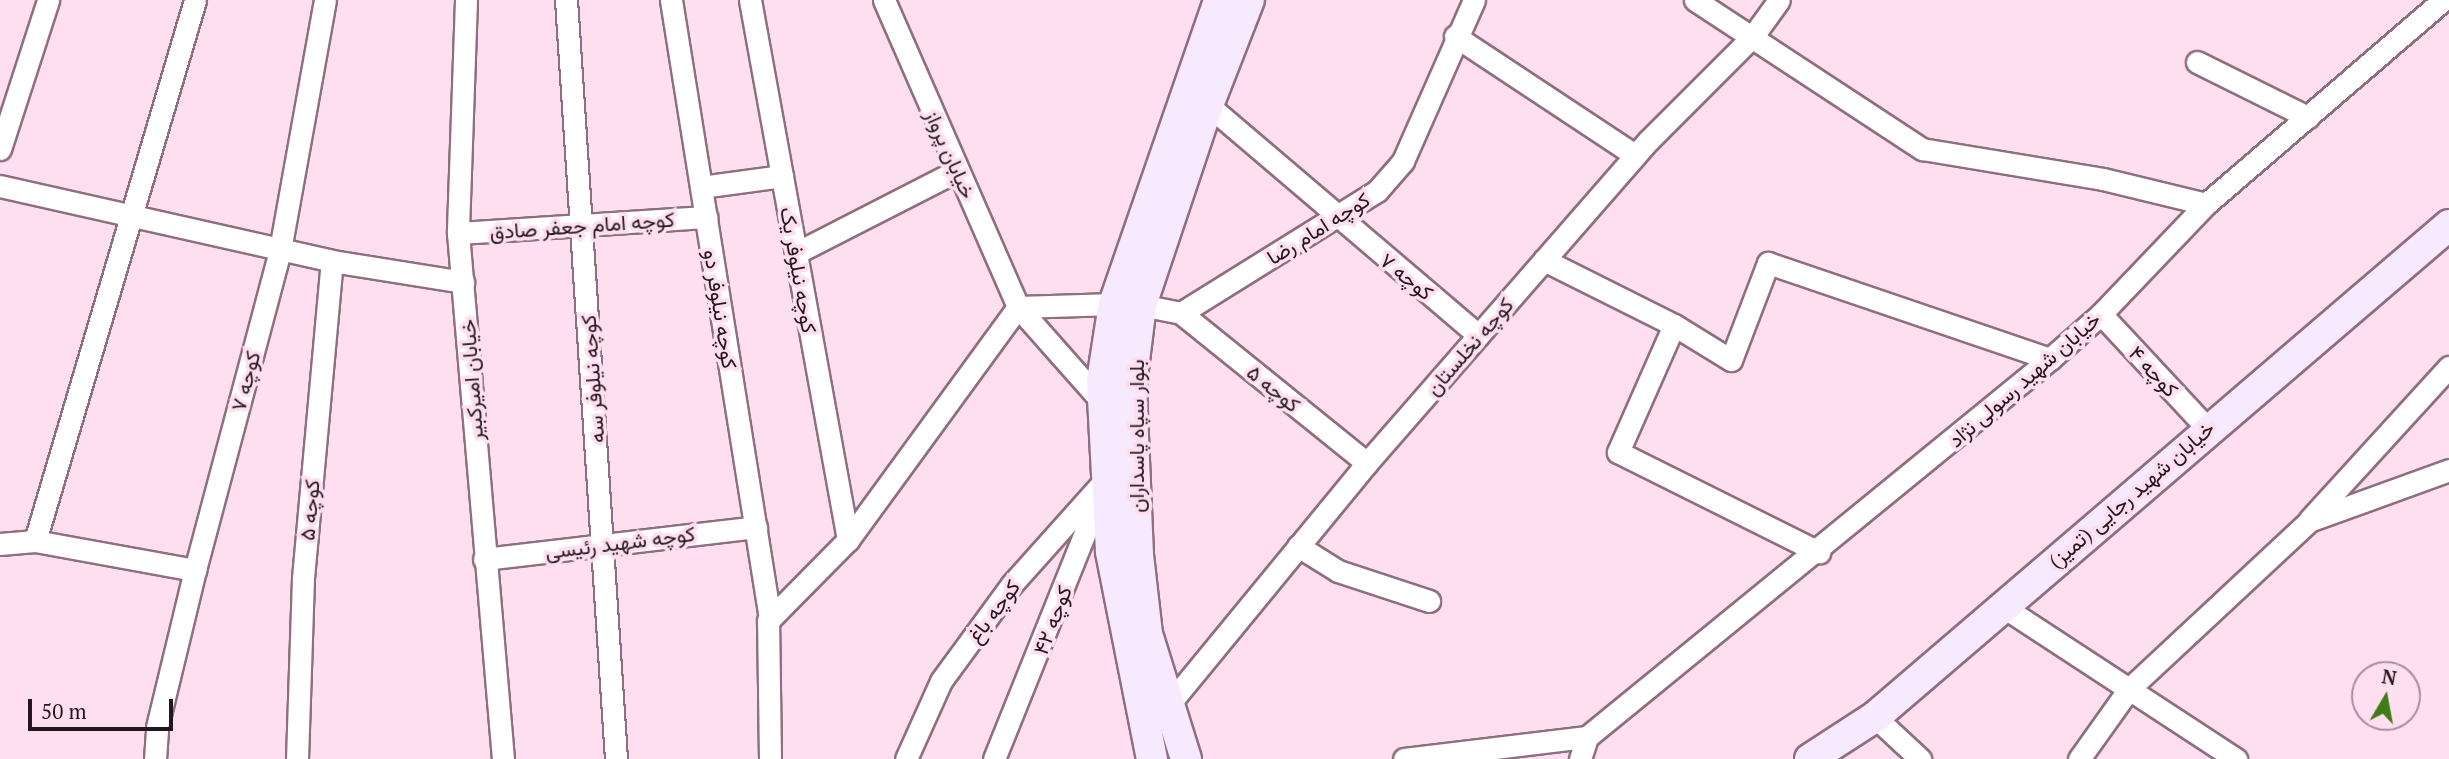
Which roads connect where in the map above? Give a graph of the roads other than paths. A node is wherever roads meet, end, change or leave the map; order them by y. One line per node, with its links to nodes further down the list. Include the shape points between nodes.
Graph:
1 (48, 0): 20 (street)
2 (195, 0): 28 (street)
3 (325, 0): 33 (street, کوچه ۷)
4 (466, 0): 32 (street, خیابان امیرکبیر)
5 (566, 0): 30 (street, کوچه نیلوفر سه)
6 (671, 0): 25 (street, کوچه نیلوفر دو)
7 (750, 0): 23 (street, کوچه نیلوفر یک)
8 (884, 0): 22 (street, خیابان پرواز)
9 (1219, 0): 38 (main road, بلوار سپاه پاسداران)
10 (1249, 0): 18 (main road, بلوار سپاه پاسداران)
11 (1474, 0): 15 (street, کوچه امام رضا)
12 (1695, 0): 16 (street)
13 (1779, 0): 16 (street, کوچه نخلستان)
14 (2443, 0): 19 (street, خیابان شهید رسولی نژاد)
15 (1455, 36): 21 (street); 29 (street, کوچه امام رضا, via 1403,160 1377,191)
16 (1753, 36): 21 (street, کوچه نخلستان); 26 (street, via 1922,149 2103,179)
17 (2197, 62): 19 (street)
18 (1208, 105): 29 (street, کوچه ۷); 38 (main road, بلوار سپاه پاسداران)
19 (2308, 117): 26 (street, خیابان شهید رسولی نژاد)
20 (0, 149)
21 (1636, 155): 35 (street, کوچه نخلستان)
22 (958, 170): 34 (street); 39 (street, خیابان پرواز)
23 (782, 177): 25 (street); 34 (street, کوچه نیلوفر یک)
24 (0, 186): 28 (street)
25 (701, 187): 27 (street, کوچه نیلوفر دو)
26 (2206, 204): 41 (street, خیابان شهید رسولی نژاد)
27 (706, 217): 30 (street, کوچه امام جعفر صادق); 52 (street, کوچه نیلوفر دو)
28 (129, 218): 33 (street); 54 (street)
29 (1335, 218): 40 (street, کوچه امام رضا); 43 (street, کوچه ۷)
30 (582, 224): 32 (street, کوچه امام جعفر صادق); 55 (street, کوچه نیلوفر سه)
31 (2449, 225): 47 (main road, خیابان شهید رجایی (تمیز))
32 (458, 233): 37 (street, خیابان امیرکبیر)
33 (280, 250): 36 (street); 60 (street, کوچه ۷)
34 (796, 253): 53 (street, کوچه نیلوفر یک)
35 (1544, 260): 42 (street); 43 (street, کوچه نخلستان)
36 (332, 261): 37 (street); 69 (street, کوچه ۵, via 303,578)
37 (463, 282): 59 (street, خیابان امیرکبیر)
38 (1128, 305): 39 (street); 40 (street); 46 (main road, بلوار سپاه پاسداران); 65 (main road, بلوار سپاه پاسداران, via 1138,555 1147,634)
39 (1018, 307): 46 (street, خیابان پرواز); 53 (street)
40 (1181, 313): 48 (street, کوچه ۵)
41 (2101, 314): 44 (street, خیابان شهید رسولی نژاد); 47 (street, کوچه ۴)
42 (1674, 325): 44 (street, via 1731,360 1768,263); 58 (street, via 1618,452)
43 (1478, 335): 48 (street, کوچه نخلستان)
44 (2050, 359): 58 (street, خیابان شهید رسولی نژاد)
45 (2449, 367): 51 (street)
46 (1102, 402): 50 (main road, بلوار سپاه پاسداران)
47 (2207, 428): 62 (main road, خیابان شهید رجایی (تمیز))
48 (1367, 463): 57 (street, کوچه نخلستان)
49 (2449, 470): 51 (street)
50 (1106, 479): 73 (street, کوچه باغ, via 1012,584 940,681); 74 (street, کوچه ۴۲, via 1044,644); 75 (main road, بلوار سپاه پاسداران, via 1111,551)
51 (2309, 521): 64 (street)
52 (756, 527): 55 (street, کوچه شهید رئیسی); 63 (street, کوچه نیلوفر دو)
53 (848, 540): 63 (street)
54 (35, 541): 56 (street); 60 (street)
55 (604, 543): 59 (street, کوچه شهید رئیسی); 71 (street, کوچه نیلوفر سه)
56 (0, 544)
57 (1298, 546): 61 (street, via 1338,571); 65 (street, کوچه نخلستان)
58 (1819, 552): 67 (street, خیابان شهید رسولی نژاد)
59 (484, 559): 70 (street, خیابان امیرکبیر)
60 (195, 570): 68 (street, کوچه ۷, via 157,727)
61 (1429, 601)
62 (2002, 606): 64 (street); 66 (main road, خیابان شهید رجایی (تمیز))
63 (770, 619): 72 (street, کوچه نیلوفر دو)
64 (2129, 689): 81 (street); 82 (street)
65 (1170, 703): 76 (main road, بلوار سپاه پاسداران)
66 (1875, 716): 79 (main road, خیابان شهید رجایی (تمیز)); 80 (street)
67 (1587, 737): 77 (street); 78 (street)
68 (155, 759)
69 (297, 759)
70 (503, 759)
71 (616, 759)
72 (770, 759)
73 (906, 759)
74 (994, 759)
75 (1153, 759)
76 (1186, 759)
77 (1404, 759)
78 (1580, 759)
79 (1810, 759)
80 (1920, 759)
81 (2079, 759)
82 (2236, 759)

